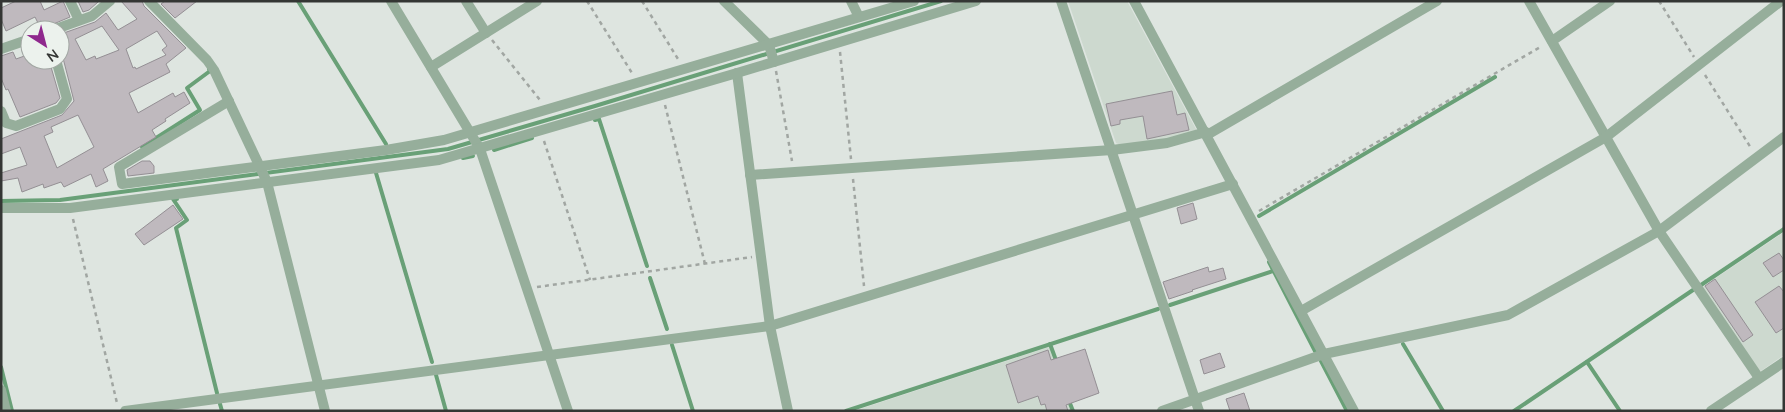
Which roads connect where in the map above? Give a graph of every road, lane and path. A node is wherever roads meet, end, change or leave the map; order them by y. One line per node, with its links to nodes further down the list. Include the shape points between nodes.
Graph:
1 (70, 1): 21 (street)
2 (110, 1): 21 (street, via 92,16)
3 (149, 1): 36 (street, via 208,60)
4 (391, 1): 30 (street)
5 (466, 1): 23 (street)
6 (537, 1): 23 (street)
7 (587, 1): 34 (path)
8 (642, 1): 32 (path)
9 (724, 1): 26 (street)
10 (851, 1): 20 (street)
11 (914, 1): 20 (street)
12 (976, 1): 28 (street)
13 (1061, 1): 45 (street)
14 (1134, 1): 41 (street)
15 (1437, 1): 41 (street)
16 (1529, 1): 24 (street)
17 (1610, 1): 24 (street)
18 (1659, 1): 29 (path)
19 (1781, 1): 29 (street)
20 (859, 18): 26 (street)
21 (79, 20): 22 (street)
22 (70, 23)
23 (486, 33): 30 (street); 38 (path)
24 (1552, 41): 42 (street); 54 (path)
25 (20, 42): 27 (street)
26 (770, 46): 28 (street); 32 (street)
27 (1, 49)
28 (774, 61): 33 (street); 47 (path)
29 (1699, 65): 42 (street); 46 (path)
30 (431, 67): 40 (street)
31 (59, 70): 37 (street, via 67,99 60,109 16,126 6,123)
32 (684, 70): 34 (street)
33 (737, 73): 35 (street); 49 (street)
34 (638, 83): 38 (street)
35 (662, 95): 39 (street); 57 (path)
36 (229, 101): 48 (street); 48 (street, via 119,168 122,184)
37 (1, 110)
38 (548, 110): 40 (street)
39 (541, 131): 44 (street); 58 (path)
40 (472, 134): 44 (street); 48 (street)
41 (1206, 134): 45 (street); 50 (street)
42 (1606, 137): 55 (street); 60 (street)
43 (1784, 137): 46 (street)
44 (479, 147): 48 (street, via 439,160); 59 (street)
45 (1112, 150): 47 (street); 53 (street)
46 (1756, 157): 55 (street)
47 (793, 172): 49 (street)
48 (263, 174): 52 (street); 66 (street)
49 (750, 175): 56 (street)
50 (1233, 184): 53 (street); 54 (street)
51 (1, 208): 52 (street)
52 (70, 208): 70 (path)
53 (1134, 216): 61 (street); 68 (street)
54 (1250, 216): 60 (street)
55 (1659, 231): 62 (street, via 1508,315); 65 (street)
56 (760, 256): 57 (path); 61 (street)
57 (705, 264): 58 (path)
58 (590, 280): 59 (path)
59 (527, 288): 63 (street)
60 (1301, 311): 62 (street)
61 (770, 326): 63 (street); 74 (street)
62 (1324, 354): 68 (street); 77 (street)
63 (549, 355): 66 (street); 73 (street)
64 (1784, 362): 65 (street)
65 (1759, 378): 78 (street)
66 (318, 385): 71 (street); 72 (street)
67 (1, 390): 69 (street)
68 (1195, 399): 75 (street); 76 (street)
69 (6, 411)
70 (119, 411)
71 (125, 411)
72 (325, 411)
73 (568, 411)
74 (788, 411)
75 (1162, 411)
76 (1199, 411)
77 (1354, 411)
78 (1710, 411)

